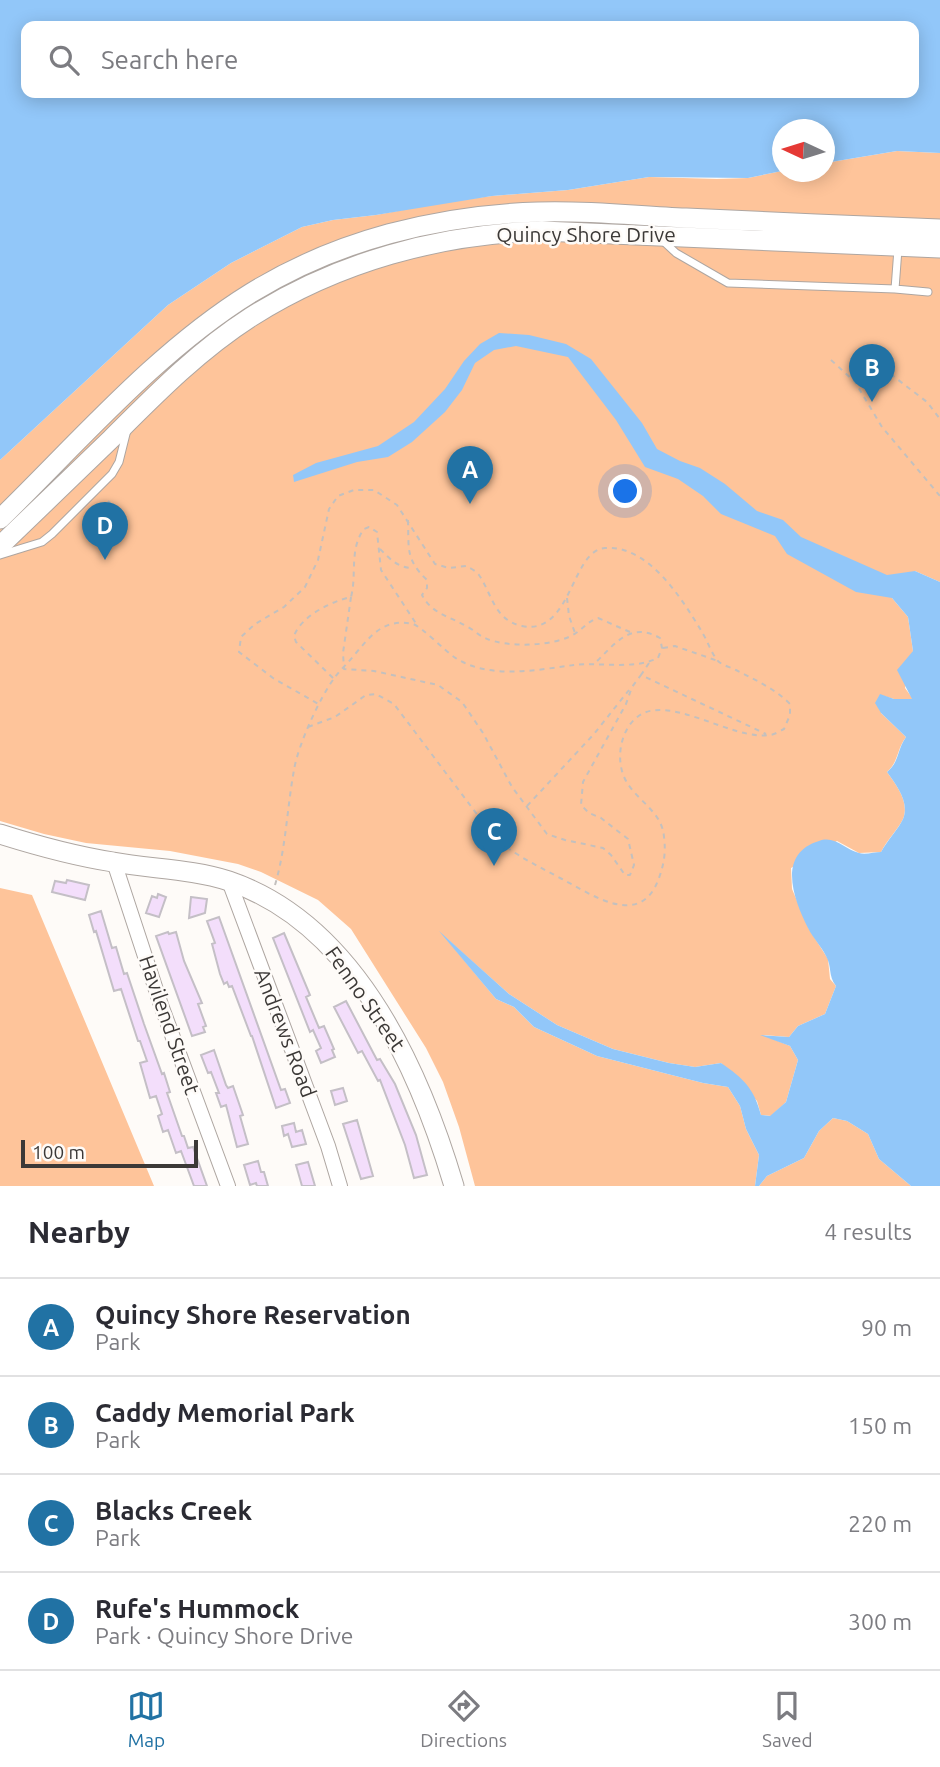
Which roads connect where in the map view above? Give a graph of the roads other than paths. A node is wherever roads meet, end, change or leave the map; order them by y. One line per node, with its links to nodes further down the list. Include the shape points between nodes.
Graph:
1 (940, 229): 3 (main road, Quincy Shore Drive)
2 (656, 235): 3 (main road, Quincy Shore Drive); 5 (lane, via 676,253 728,283); 7 (main road, Quincy Shore Drive, via 514,232 449,239 388,255 306,287 250,318 184,367)
3 (899, 237): 4 (main road, Quincy Shore Drive); 5 (lane); 8 (main road, Quincy Shore Drive, via 541,212 448,219 387,234 307,264 224,311 156,367)
4 (940, 248)
5 (895, 289): 6 (lane)
6 (928, 292)
7 (130, 420): 9 (main road, Quincy Shore Drive); 10 (lane, via 112,474 42,542)
8 (0, 519)
9 (0, 546)
10 (0, 555)
11 (0, 834): 12 (main road, Fenno Street)
12 (114, 862): 13 (main road, Fenno Street); 14 (street, Havilend Street)
13 (229, 881): 15 (street, Andrews Road); 16 (main road, Fenno Street, via 270,900 310,927 332,949 391,1032 422,1091)
14 (228, 1186)
15 (340, 1186)
16 (454, 1186)

